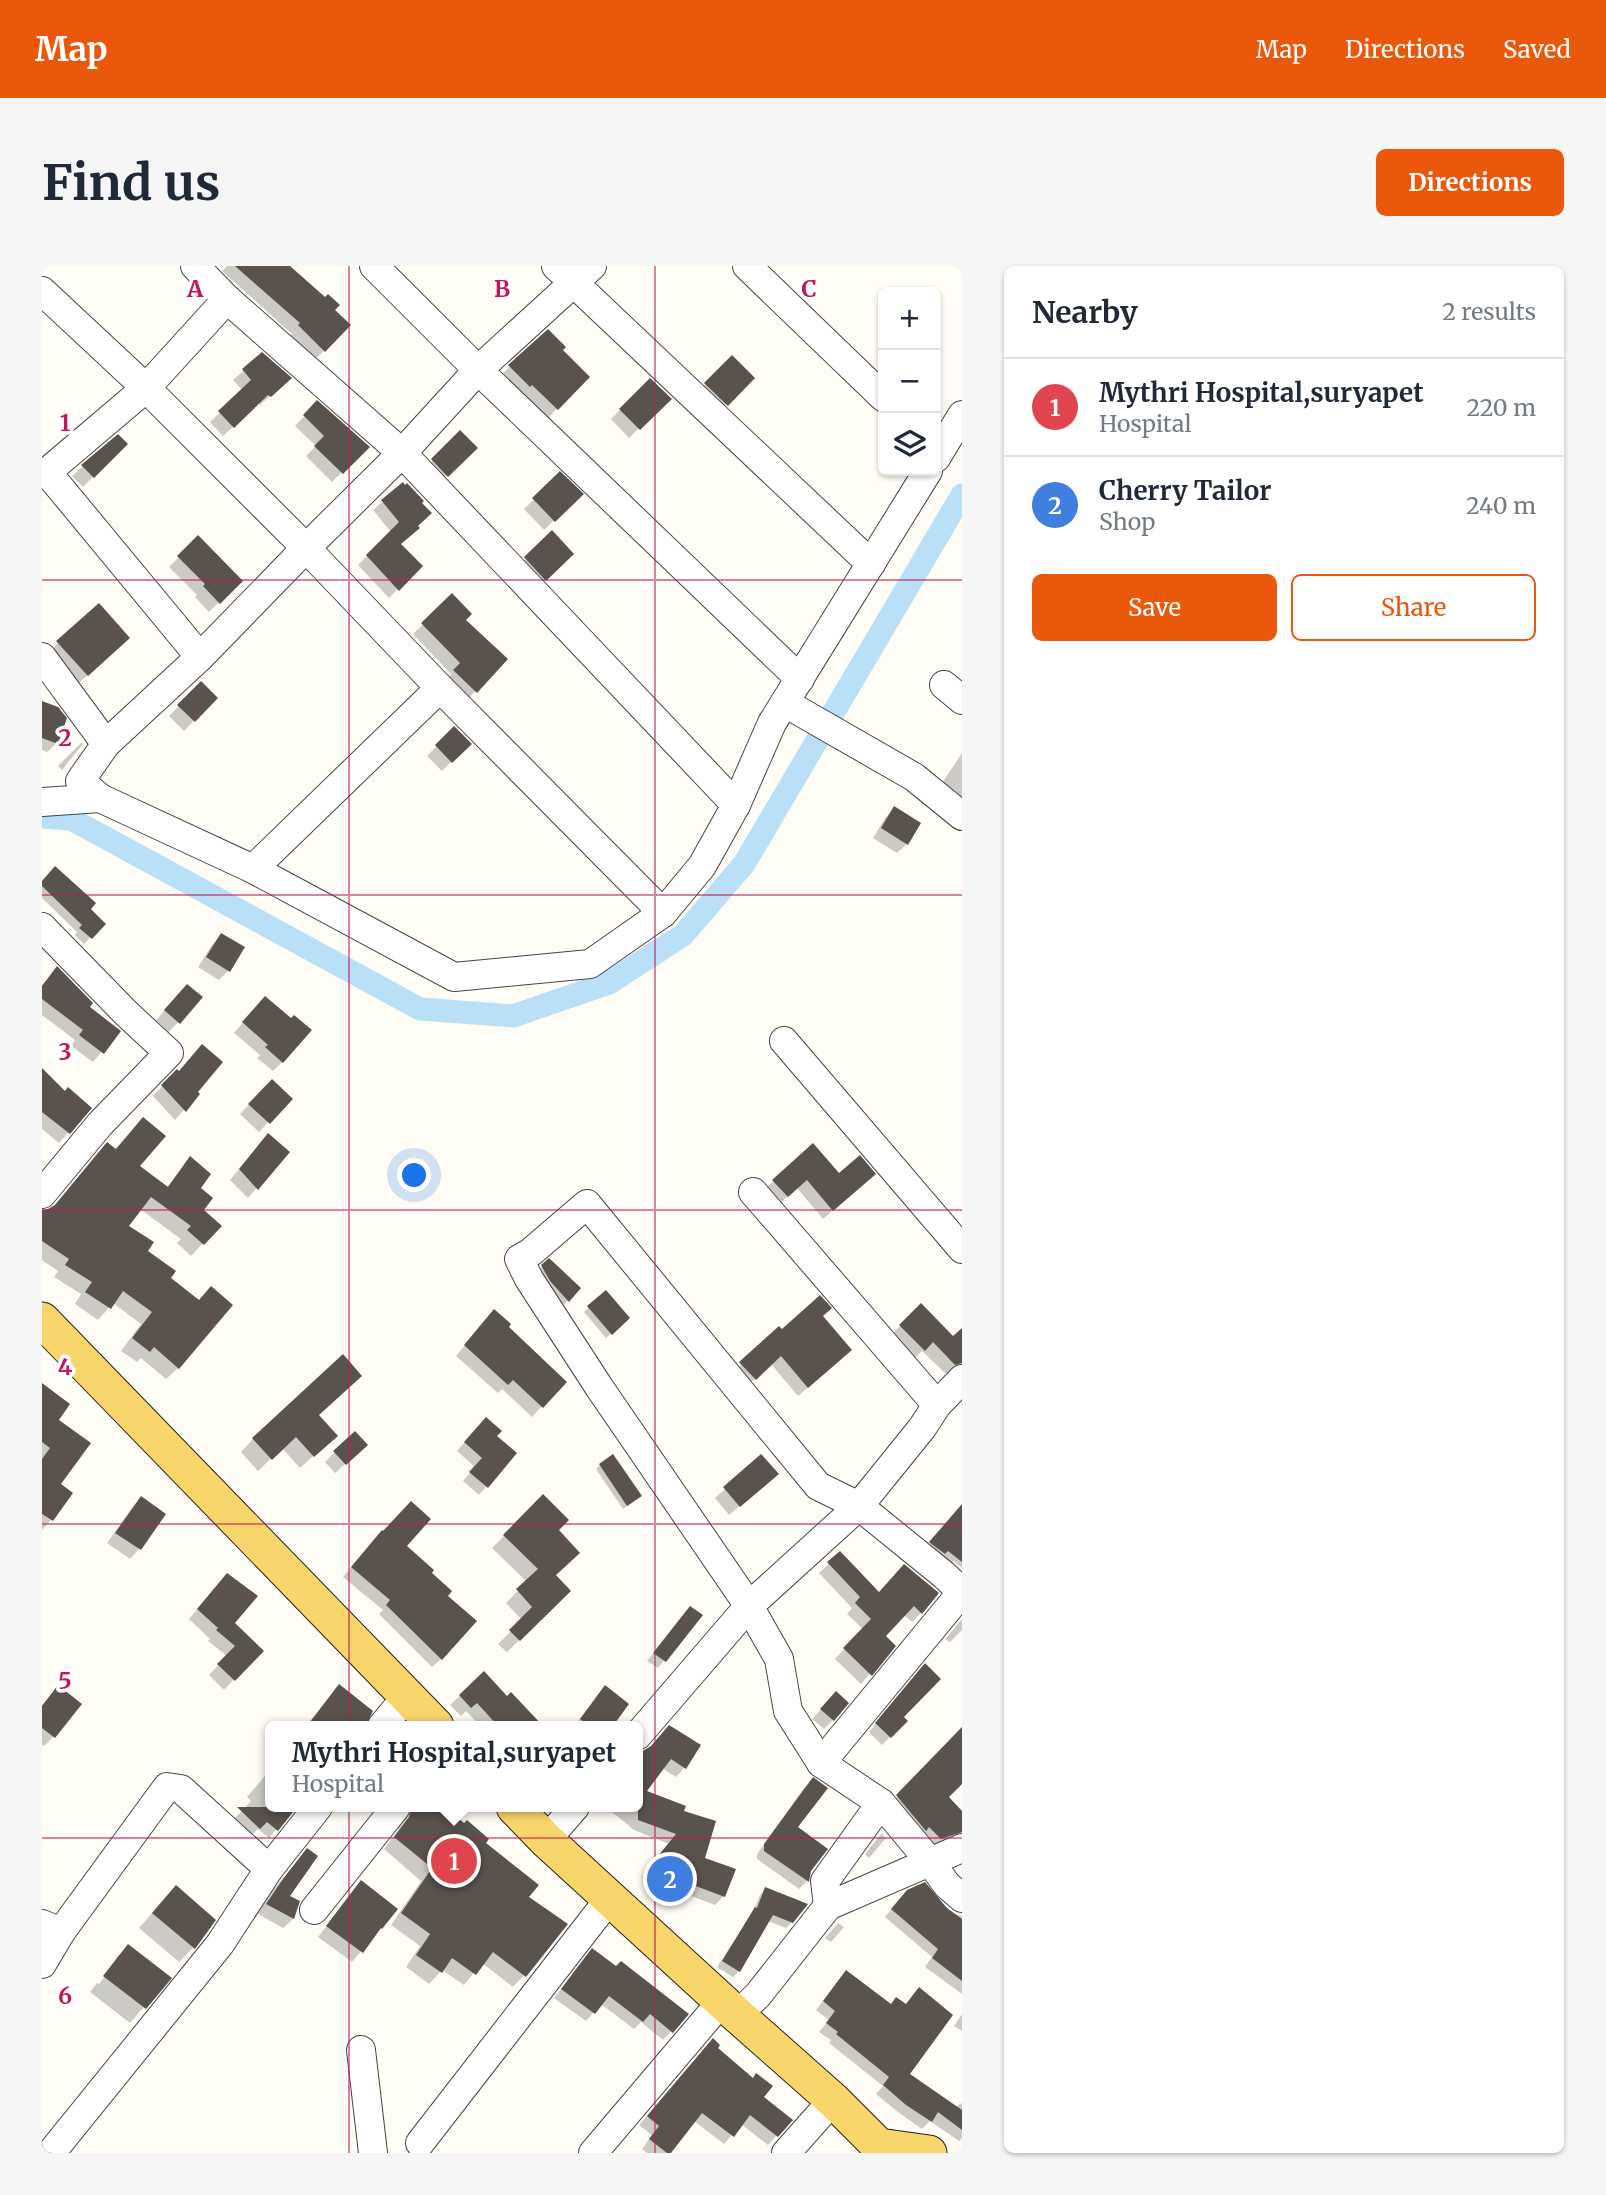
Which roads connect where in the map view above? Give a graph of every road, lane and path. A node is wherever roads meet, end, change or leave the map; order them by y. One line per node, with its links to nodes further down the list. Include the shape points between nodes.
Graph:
1 (195, 266): 6 (street)
2 (374, 266): 7 (street)
3 (747, 266): 9 (street)
4 (574, 272): 7 (street); 16 (street)
5 (42, 291): 8 (street)
6 (228, 299): 8 (street); 12 (street)
7 (478, 370): 12 (street); 19 (street)
8 (146, 387): 13 (street); 15 (street)
9 (878, 392)
10 (962, 415): 11 (street)
11 (941, 448)
12 (402, 453): 15 (street); 25 (street)
13 (44, 473): 18 (street)
14 (924, 476): 16 (street)
15 (306, 548): 18 (street); 20 (street)
16 (871, 564): 19 (street)
17 (42, 657): 22 (street)
18 (200, 657): 22 (street)
19 (800, 678): 21 (street)
20 (440, 688): 27 (street); 28 (street)
21 (785, 703): 25 (street); 26 (street, via 914,777)
22 (106, 744): 23 (street, via 80,781)
23 (100, 798): 24 (street); 27 (street)
24 (42, 802)
25 (736, 805): 28 (street, via 702,866)
26 (962, 816)
27 (253, 869): 28 (street, via 454,977 590,964)
28 (663, 913)
29 (42, 927): 32 (street, via 169,1053 100,1124)
30 (784, 1041): 33 (street)
31 (753, 1192): 36 (street)
32 (42, 1194)
33 (962, 1249)
34 (42, 1320): 40 (main road)
35 (962, 1379): 36 (street)
36 (937, 1405): 37 (street)
37 (859, 1506): 38 (street); 39 (street); 39 (street, via 818,1486 587,1203 519,1259 599,1387)
38 (962, 1592): 44 (street)
39 (749, 1606): 43 (street); 44 (street, via 779,1659 788,1711)
40 (407, 1696): 41 (street); 42 (main road)
41 (386, 1721)
42 (431, 1721)
43 (643, 1729)
44 (821, 1763): 45 (street)
45 (881, 1803): 52 (street); 56 (street, via 825,1881)
46 (314, 1812): 53 (street)
47 (392, 1812): 57 (street)
48 (519, 1812): 50 (main road)
49 (571, 1812): 50 (street)
50 (546, 1840): 54 (main road)
51 (962, 1848): 52 (street)
52 (931, 1863): 55 (street); 56 (street)
53 (269, 1869): 58 (street, via 181,1789 167,1787); 64 (street, via 220,1944)
54 (610, 1898): 60 (main road); 63 (street)
55 (962, 1898)
56 (828, 1906): 60 (street, via 758,1994)
57 (314, 1910)
58 (51, 1928): 59 (street)
59 (42, 1964)
60 (729, 2008): 62 (main road); 66 (street)
61 (361, 2050): 65 (street)
62 (833, 2101): 67 (street); 68 (main road, via 879,2146)
63 (419, 2143)
64 (51, 2153)
65 (373, 2153)
66 (593, 2153)
67 (786, 2153)
68 (929, 2153)

